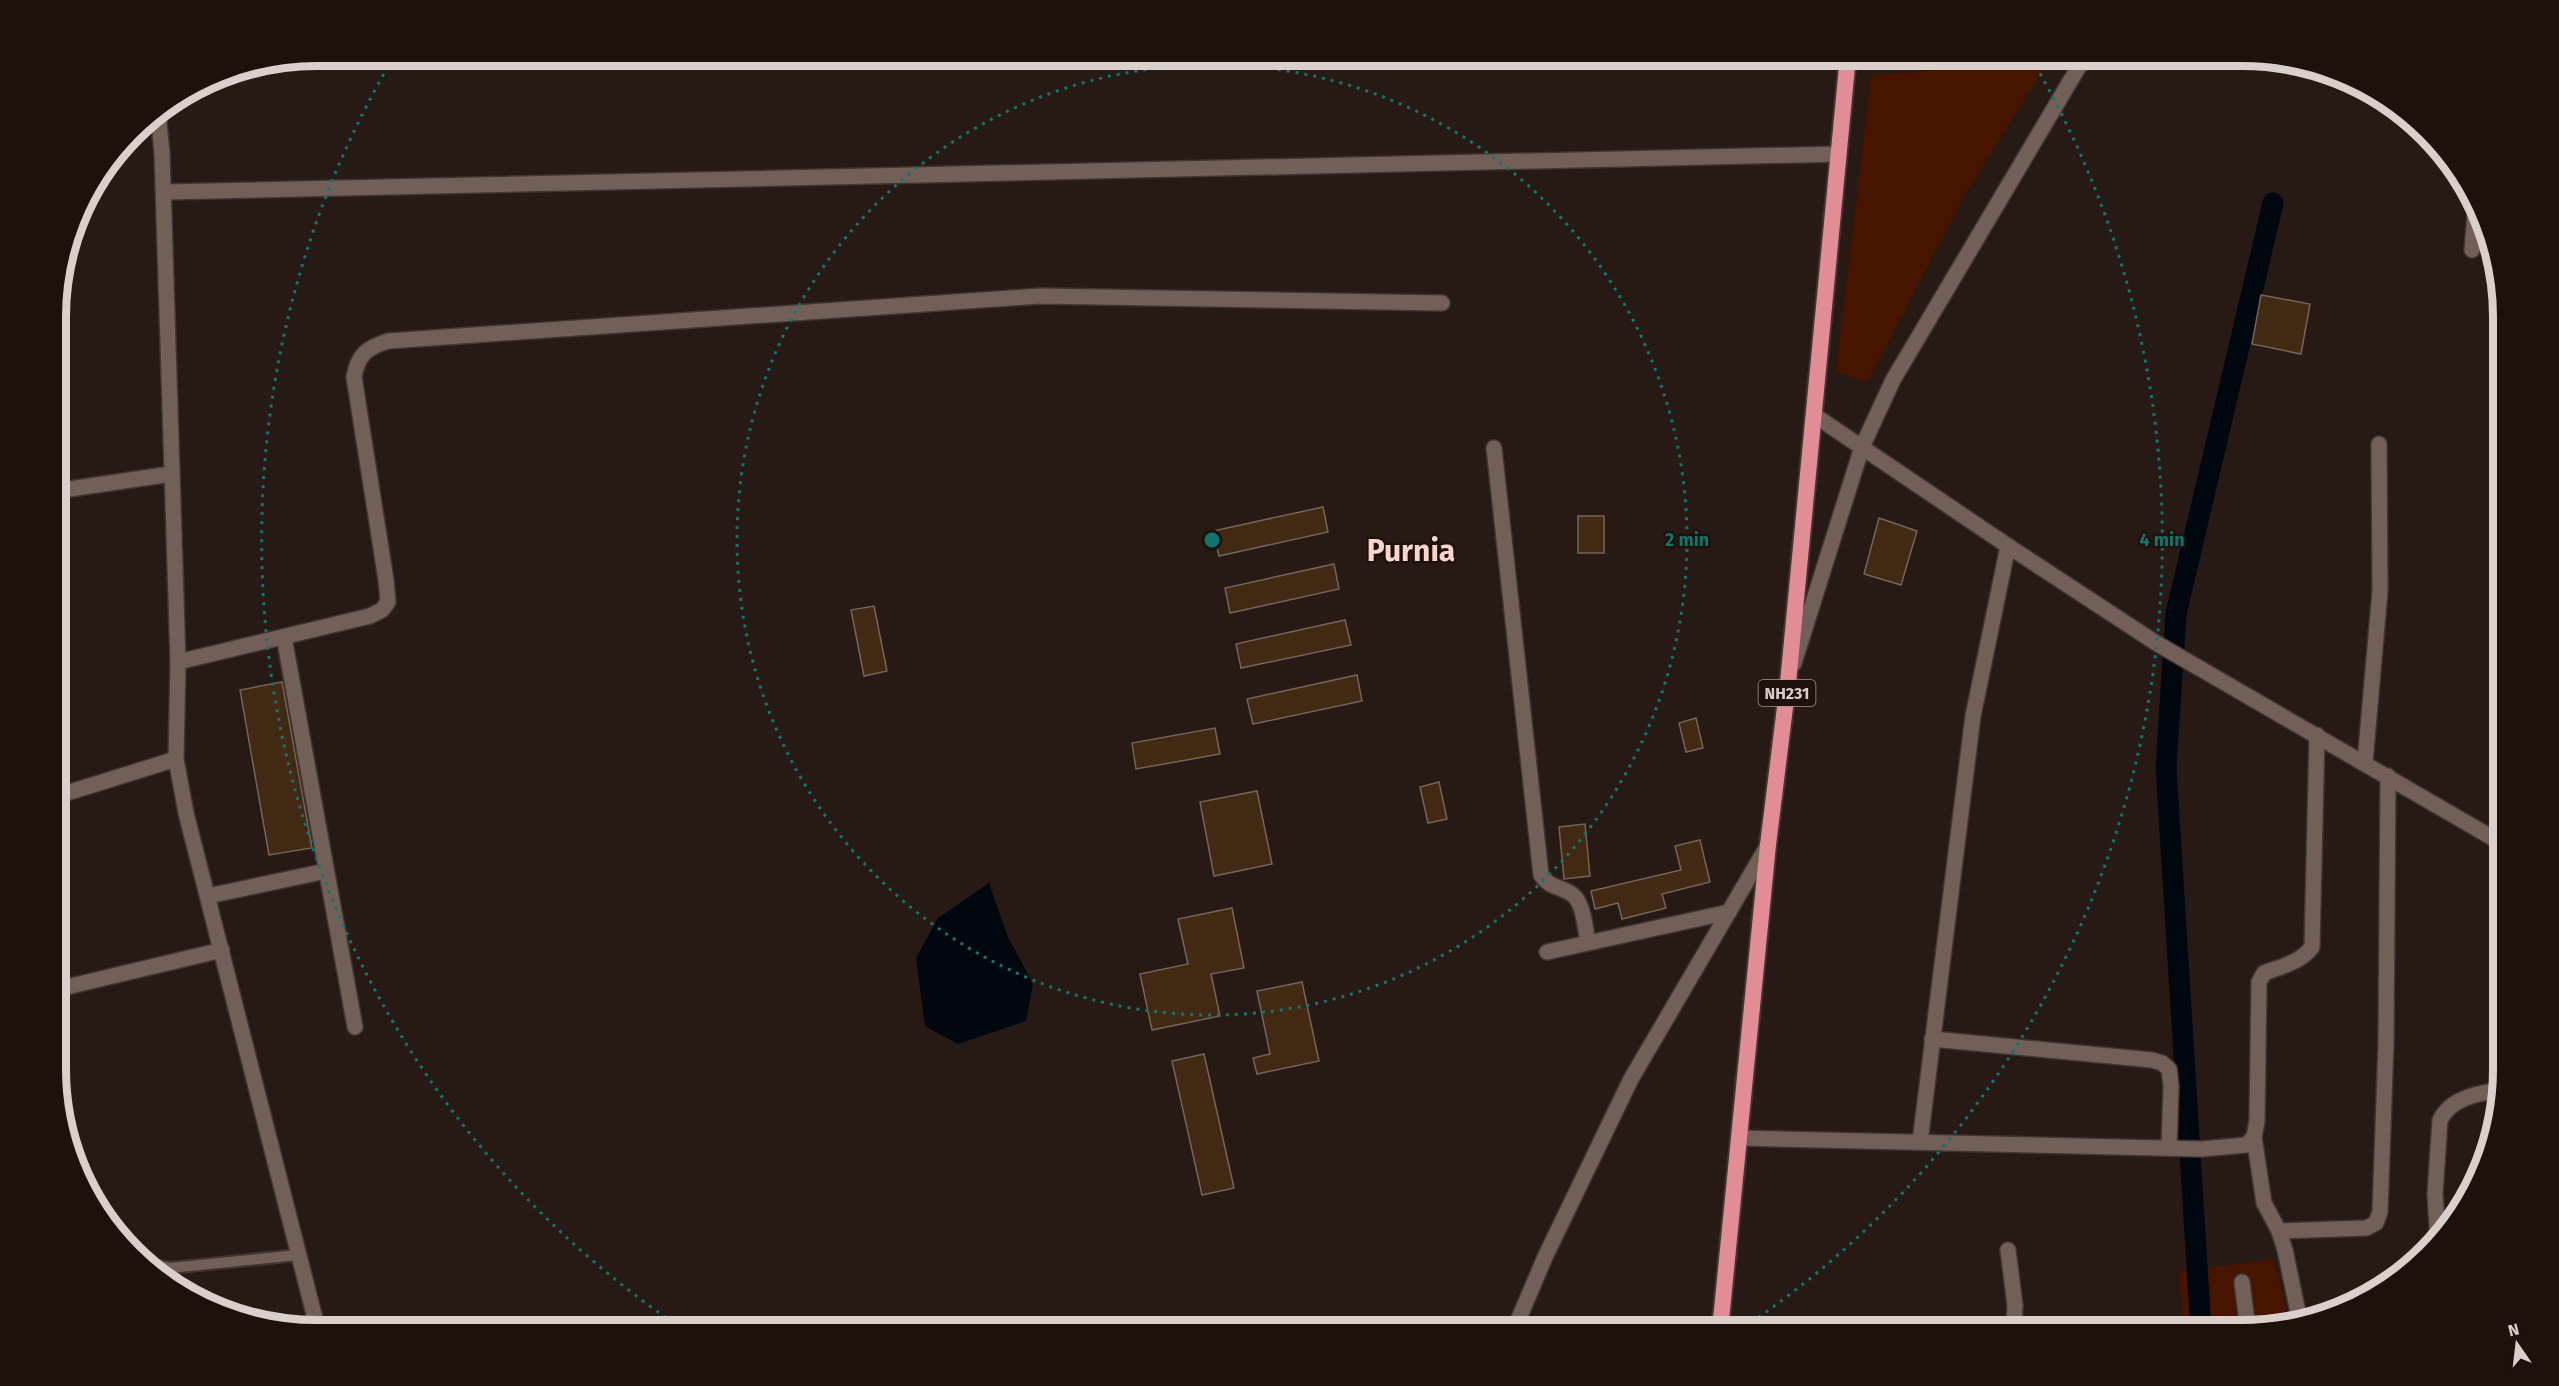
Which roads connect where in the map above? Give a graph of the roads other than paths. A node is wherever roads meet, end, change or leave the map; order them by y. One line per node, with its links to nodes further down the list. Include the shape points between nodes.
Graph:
1 (1847, 66): 4 (highway, NH231)
2 (2080, 66): 11 (street, via 1893,380)
3 (159, 122): 5 (street)
4 (1839, 154): 5 (street); 9 (highway, NH231)
5 (164, 192): 13 (street)
6 (2474, 222): 7 (street)
7 (2472, 250)
8 (1442, 303): 16 (street, via 1040,296 388,340 369,348 356,363 354,377 388,602 370,616)
9 (1814, 416): 11 (street); 18 (highway, NH231)
10 (2379, 444): 21 (street, via 2380,591)
11 (1862, 447): 15 (street); 18 (street)
12 (1494, 448): 29 (street, via 1541,875 1552,887 1574,896 1580,904)
13 (171, 474): 14 (street); 17 (street)
14 (66, 490)
15 (2008, 546): 19 (street, via 2156,643); 34 (street, via 1973,716)
16 (284, 637): 17 (street); 26 (street)
17 (178, 662): 20 (street)
18 (1788, 683): 25 (highway, NH231)
19 (2317, 735): 21 (street); 37 (street, via 2312,947 2294,963 2264,973 2259,982)
20 (176, 759): 23 (street); 27 (street)
21 (2365, 762): 22 (street)
22 (2388, 776): 24 (street); 41 (street, via 2380,1212 2376,1223 2366,1228)
23 (66, 793)
24 (2493, 838)
25 (1768, 844): 28 (street); 36 (highway, NH231)
26 (326, 871): 27 (street); 33 (street)
27 (208, 896): 30 (street)
28 (1728, 912): 29 (street); 50 (street, via 1631,1079)
29 (1588, 942): 31 (street)
30 (222, 950): 32 (street); 43 (street)
31 (1546, 952)
32 (66, 988)
33 (355, 1027)
34 (1932, 1038): 38 (street); 39 (street, via 2162,1064 2169,1070)
35 (2492, 1091): 40 (street, via 2455,1102 2440,1120)
36 (1741, 1137): 38 (street); 51 (highway, NH231)
37 (2254, 1137): 39 (street, via 2246,1145); 41 (street, via 2264,1203)
38 (1920, 1142): 39 (street)
39 (2174, 1148)
40 (2437, 1227)
41 (2279, 1231): 48 (street)
42 (2008, 1250): 52 (street)
43 (297, 1255): 45 (lane); 49 (street)
44 (162, 1267): 45 (lane)
45 (170, 1268): 46 (lane)
46 (167, 1270)
47 (2242, 1282): 53 (street)
48 (2298, 1313)
49 (315, 1320)
50 (1518, 1320)
51 (1721, 1320)
52 (2014, 1320)
53 (2247, 1320)

